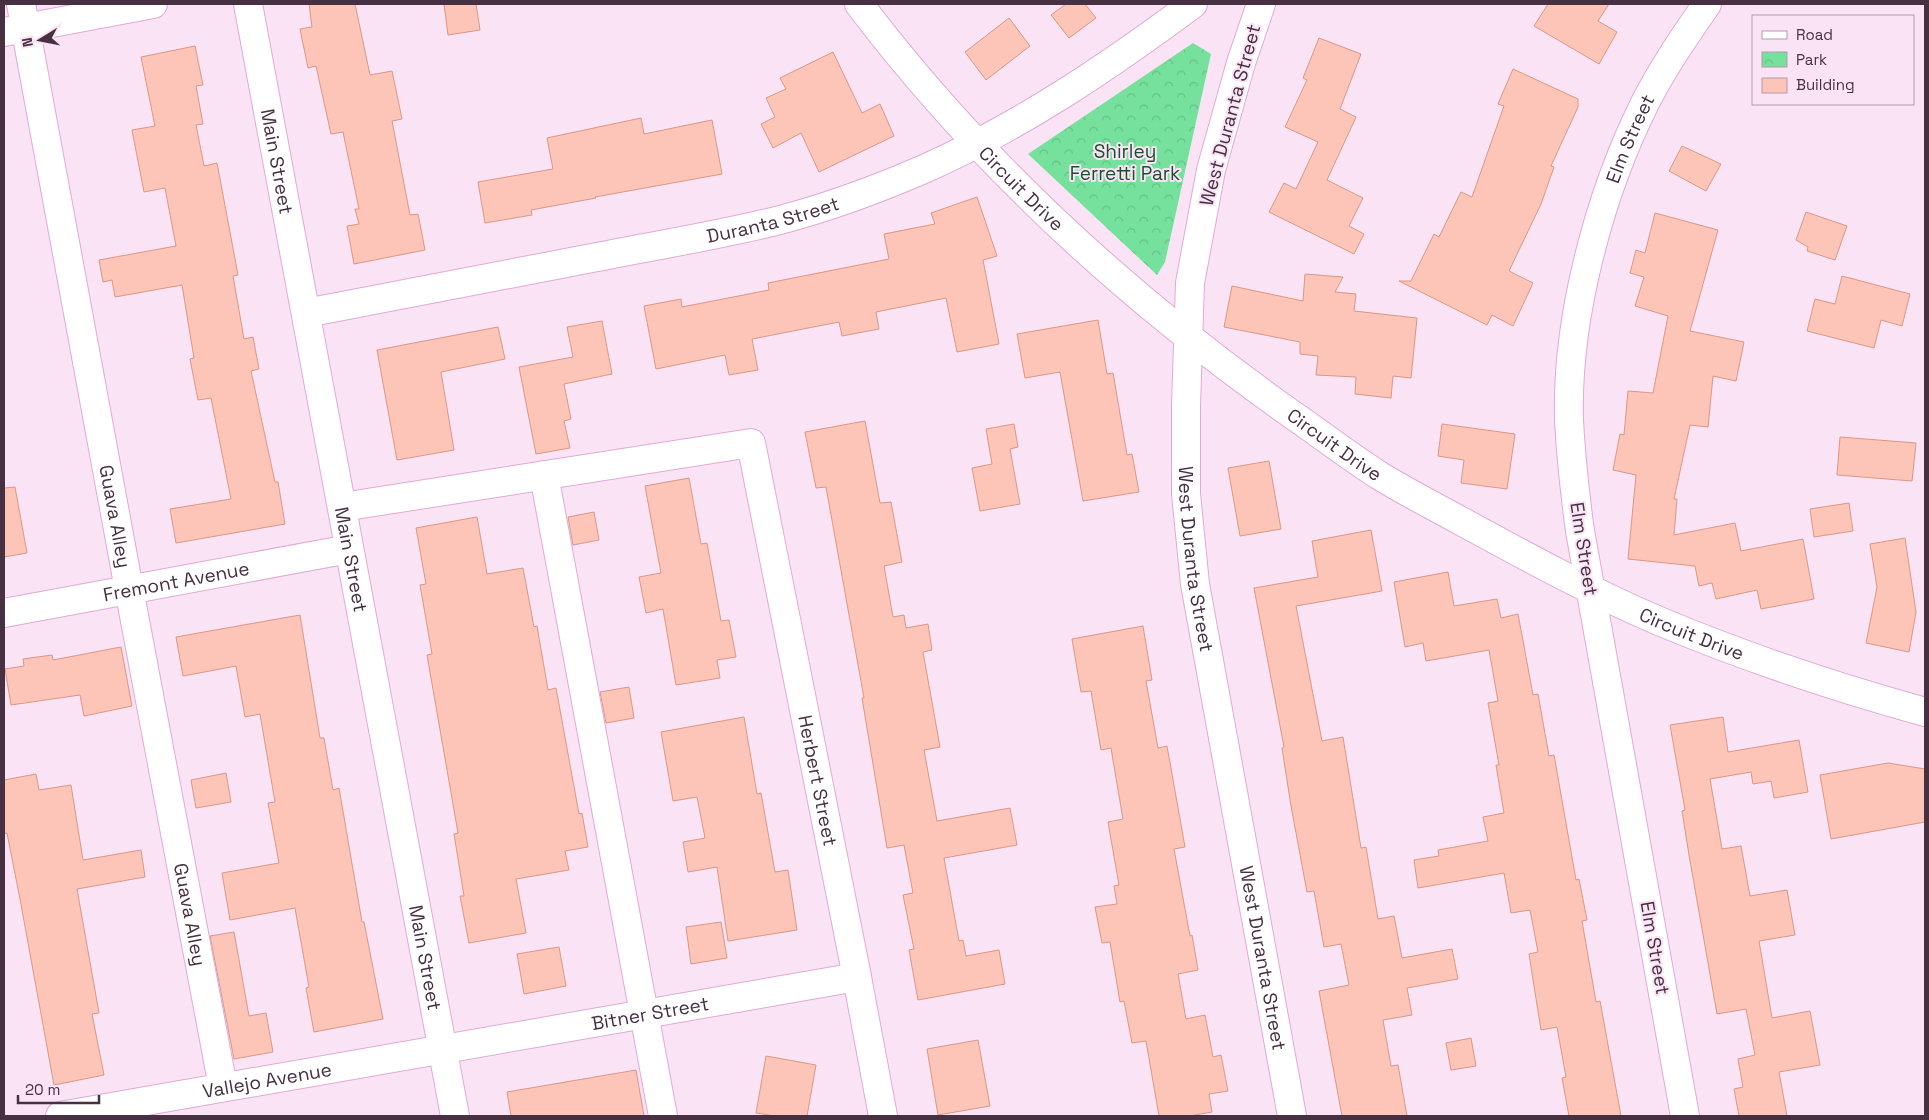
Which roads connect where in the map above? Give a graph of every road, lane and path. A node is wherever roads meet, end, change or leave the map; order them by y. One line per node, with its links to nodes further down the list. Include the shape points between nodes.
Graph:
1 (153, 4): 7 (street)
2 (248, 4): 9 (street, Main Street)
3 (859, 4): 8 (street, Circuit Drive)
4 (1193, 4): 8 (street, Duranta Street, via 1090,78)
5 (1261, 4): 10 (street, West Duranta Street, via 1211,170 1190,283)
6 (1707, 4): 15 (street, Elm Street, via 1645,103 1618,163 1601,216 1578,311 1569,420 1580,531)
7 (17, 21): 14 (street, Guava Alley)
8 (977, 145): 9 (street, Duranta Street, via 864,193 780,220); 10 (street, Circuit Drive, via 1074,239)
9 (306, 313): 12 (street, Main Street)
10 (1187, 336): 15 (street, Circuit Drive, via 1243,381 1380,476); 26 (street, West Duranta Street, via 1186,494 1196,584)
11 (544, 475): 12 (street); 18 (street, Herbert Street, via 751,443); 19 (street)
12 (342, 507): 13 (street, Main Street)
13 (349, 549): 14 (street, Fremont Avenue); 20 (street, Main Street)
14 (129, 589): 16 (street, Fremont Avenue); 21 (street, Guava Alley)
15 (1590, 589): 17 (street, Circuit Drive, via 1658,621 1747,655 1853,692); 27 (street, Elm Street)
16 (4, 613)
17 (1925, 712)
18 (857, 977): 19 (street, Bitner Street); 25 (street, Herbert Street)
19 (644, 1014): 20 (street, Bitner Street); 24 (street)
20 (443, 1050): 21 (street, Vallejo Avenue); 23 (street, Main Street)
21 (223, 1087): 22 (street, Vallejo Avenue)
22 (60, 1116)
23 (455, 1116)
24 (663, 1116)
25 (883, 1116)
26 (1292, 1116)
27 (1685, 1116)

